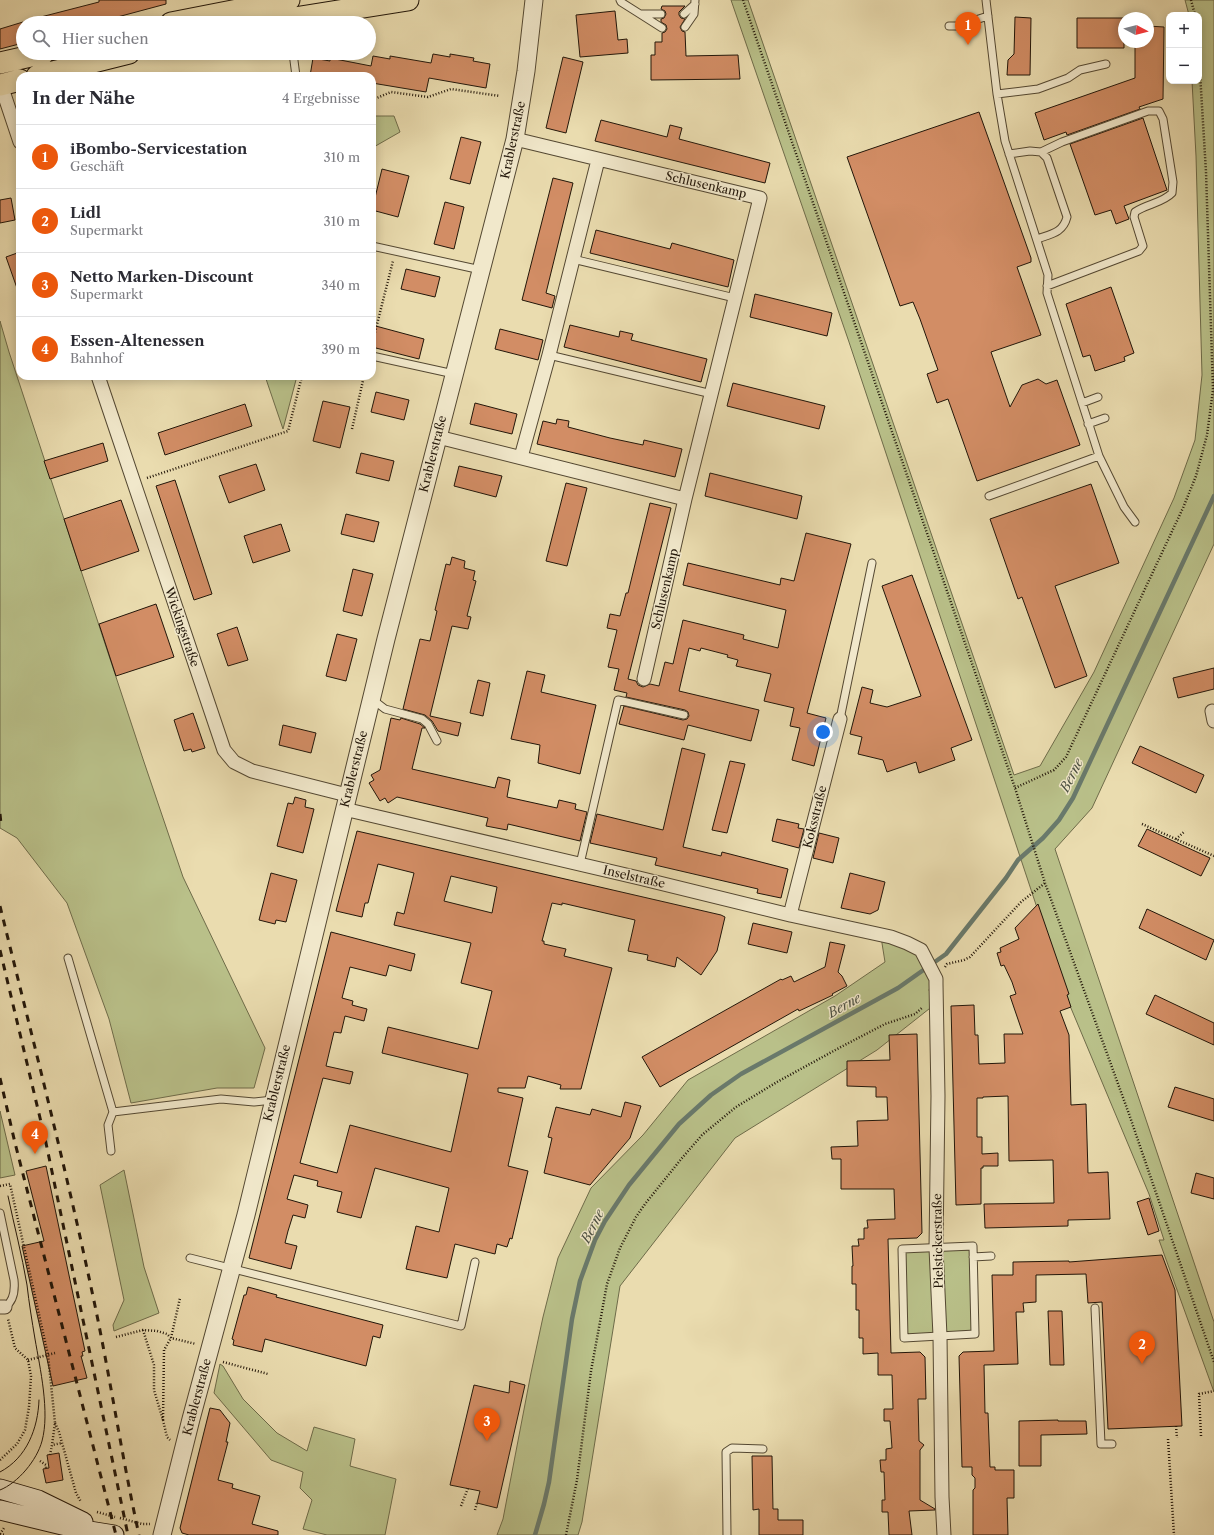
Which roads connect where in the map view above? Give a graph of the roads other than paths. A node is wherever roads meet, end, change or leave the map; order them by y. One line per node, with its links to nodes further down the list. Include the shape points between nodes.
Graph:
1 (408, 0): 6 (main road)
2 (534, 0): 26 (street, Krablerstraße)
3 (620, 0): 7 (lane)
4 (986, 0): 12 (lane)
5 (695, 2): 9 (lane); 13 (lane, via 694,14)
6 (284, 6): 10 (main road); 11 (main road)
7 (640, 14): 8 (lane); 15 (lane)
8 (661, 14)
9 (684, 14)
10 (218, 16)
11 (272, 16)
12 (988, 16): 14 (lane); 24 (lane)
13 (685, 26)
14 (949, 26)
15 (662, 28)
16 (16, 60): 19 (main road)
17 (101, 60): 21 (main road)
18 (294, 60): 22 (lane)
19 (0, 64)
20 (1106, 64): 24 (lane, via 1080,70 1068,78 1038,89)
21 (53, 72)
22 (295, 72)
23 (7, 83): 25 (street)
24 (997, 94): 28 (lane)
25 (16, 124)
26 (515, 139): 29 (street, Schlusenkamp); 33 (street, Krablerstraße)
27 (1041, 152): 28 (lane); 30 (lane, via 1047,158 1067,217 1061,230); 34 (lane, via 1062,142 1148,112 1159,111 1164,120 1173,182 1172,193 1168,197 1135,212 1134,217 1143,246 1139,251)
28 (1009, 154): 30 (lane)
29 (598, 160): 32 (street); 35 (street, Schlusenkamp, via 760,198)
30 (1037, 239): 34 (lane, via 1048,275)
31 (376, 247): 33 (lane)
32 (574, 259): 35 (lane); 36 (street)
33 (481, 270): 38 (street, Krablerstraße)
34 (1047, 286): 42 (lane, via 1046,293)
35 (735, 298): 40 (street, Schlusenkamp)
36 (549, 355): 40 (lane); 47 (street)
37 (376, 357): 38 (lane)
38 (454, 374): 45 (street, Krablerstraße)
39 (99, 380): 57 (street, Wickingstraße, via 224,750 234,762 252,771)
40 (712, 394): 49 (street, Schlusenkamp)
41 (1098, 397): 42 (lane)
42 (1082, 403): 44 (lane)
43 (1106, 418): 44 (lane)
44 (1088, 424): 46 (lane)
45 (438, 437): 47 (street); 53 (street, Krablerstraße)
46 (1099, 456): 48 (lane); 50 (lane, via 1124,507)
47 (521, 457): 49 (street)
48 (989, 496)
49 (685, 499): 52 (street, Schlusenkamp)
50 (1135, 522)
51 (872, 563): 55 (lane)
52 (644, 678)
53 (371, 699): 56 (lane, via 385,709 422,719 428,724); 57 (street, Krablerstraße)
54 (684, 715): 58 (lane, via 618,700)
55 (840, 719): 59 (street, Koksstraße)
56 (437, 741)
57 (346, 802): 58 (street, Inselstraße); 62 (street, Krablerstraße)
58 (580, 864): 59 (street, Inselstraße)
59 (790, 915): 60 (street, Inselstraße, via 891,937)
60 (921, 950): 66 (street, Pielstickerstraße, via 936,979)
61 (68, 958): 63 (lane)
62 (273, 1100): 63 (lane, via 254,1102 221,1099); 71 (street, Krablerstraße)
63 (113, 1112): 64 (lane, via 108,1125)
64 (111, 1151)
65 (0, 1213): 72 (lane, via 15,1285 9,1304)
66 (936, 1248): 68 (lane, via 973,1246); 74 (street, Pielstickerstraße); 74 (lane, via 902,1249 904,1338)
67 (991, 1256): 68 (lane)
68 (973, 1257): 74 (lane, via 975,1334)
69 (190, 1258): 71 (lane)
70 (475, 1262): 71 (lane, via 461,1326)
71 (232, 1268): 79 (street, Krablerstraße)
72 (2, 1307)
73 (1095, 1308): 75 (lane, via 1101,1444)
74 (940, 1336): 82 (street, Pielstickerstraße)
75 (1112, 1444)
76 (764, 1449): 81 (lane, via 732,1448 726,1452)
77 (0, 1489): 80 (main road, via 38,1500)
78 (0, 1510): 80 (main road)
79 (164, 1528)
80 (108, 1534)
81 (727, 1535)
82 (944, 1535)

